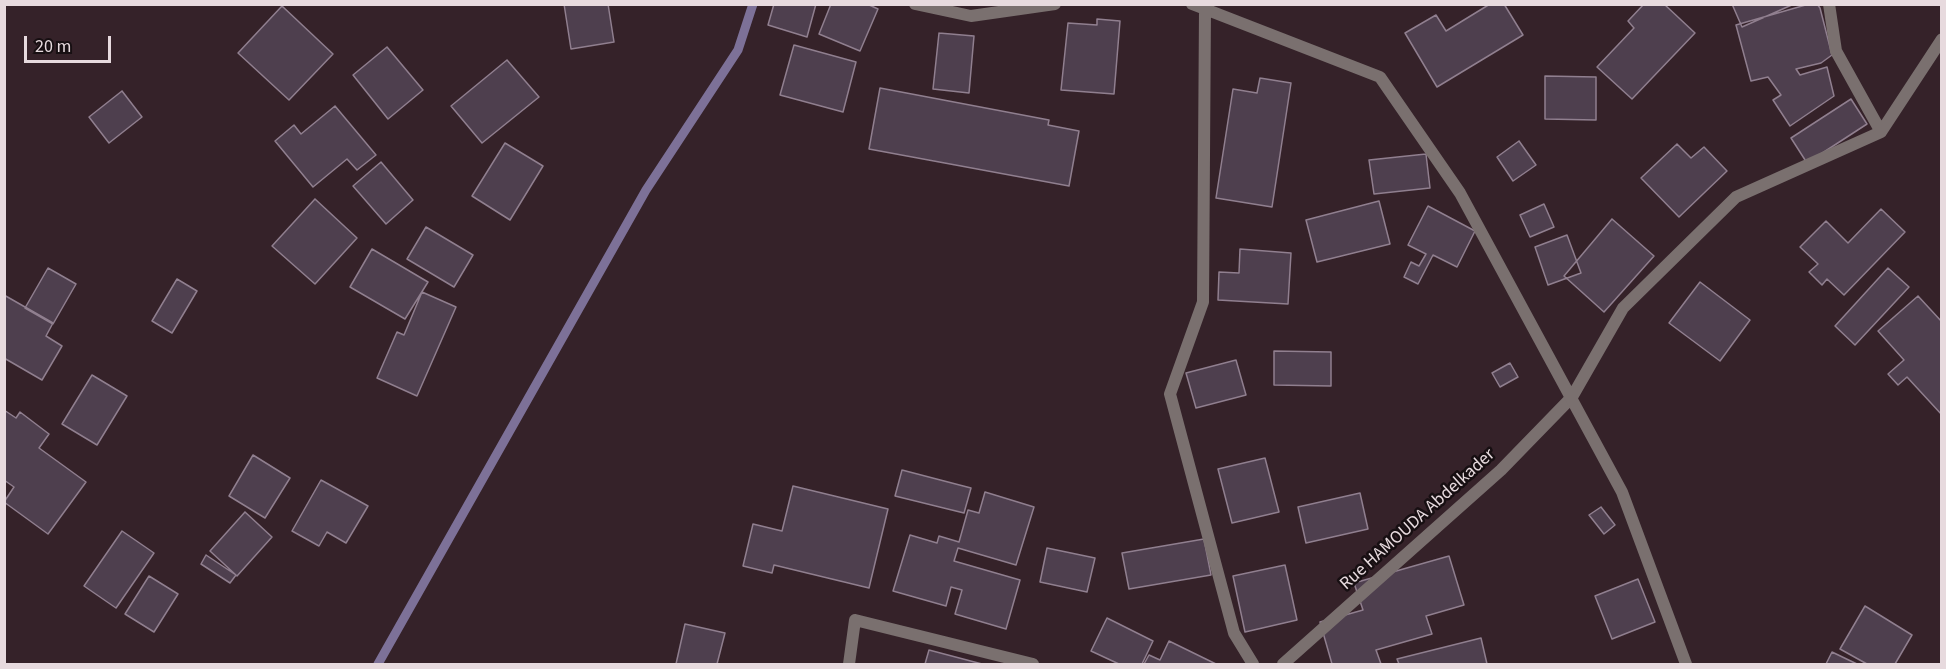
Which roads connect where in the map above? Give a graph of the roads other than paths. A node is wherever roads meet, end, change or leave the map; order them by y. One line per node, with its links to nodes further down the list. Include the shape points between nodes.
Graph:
1 (915, 4): 2 (street, via 971,16)
2 (1055, 4)
3 (1192, 4): 5 (street)
4 (1829, 4): 7 (street, via 1836,51)
5 (1205, 7): 8 (street, via 1380,77 1460,193); 11 (street, via 1203,302 1170,394 1234,633)
6 (1941, 39): 7 (street)
7 (1881, 132): 8 (street, Rue HAMOUDA Abdelkader, via 1736,197 1623,308)
8 (1572, 397): 12 (street, Rue HAMOUDA Abdelkader, via 1501,470); 13 (street, via 1622,492)
9 (849, 664): 10 (street, via 855,620)
10 (1033, 664)
11 (1253, 664)
12 (1283, 664)
13 (1686, 664)

